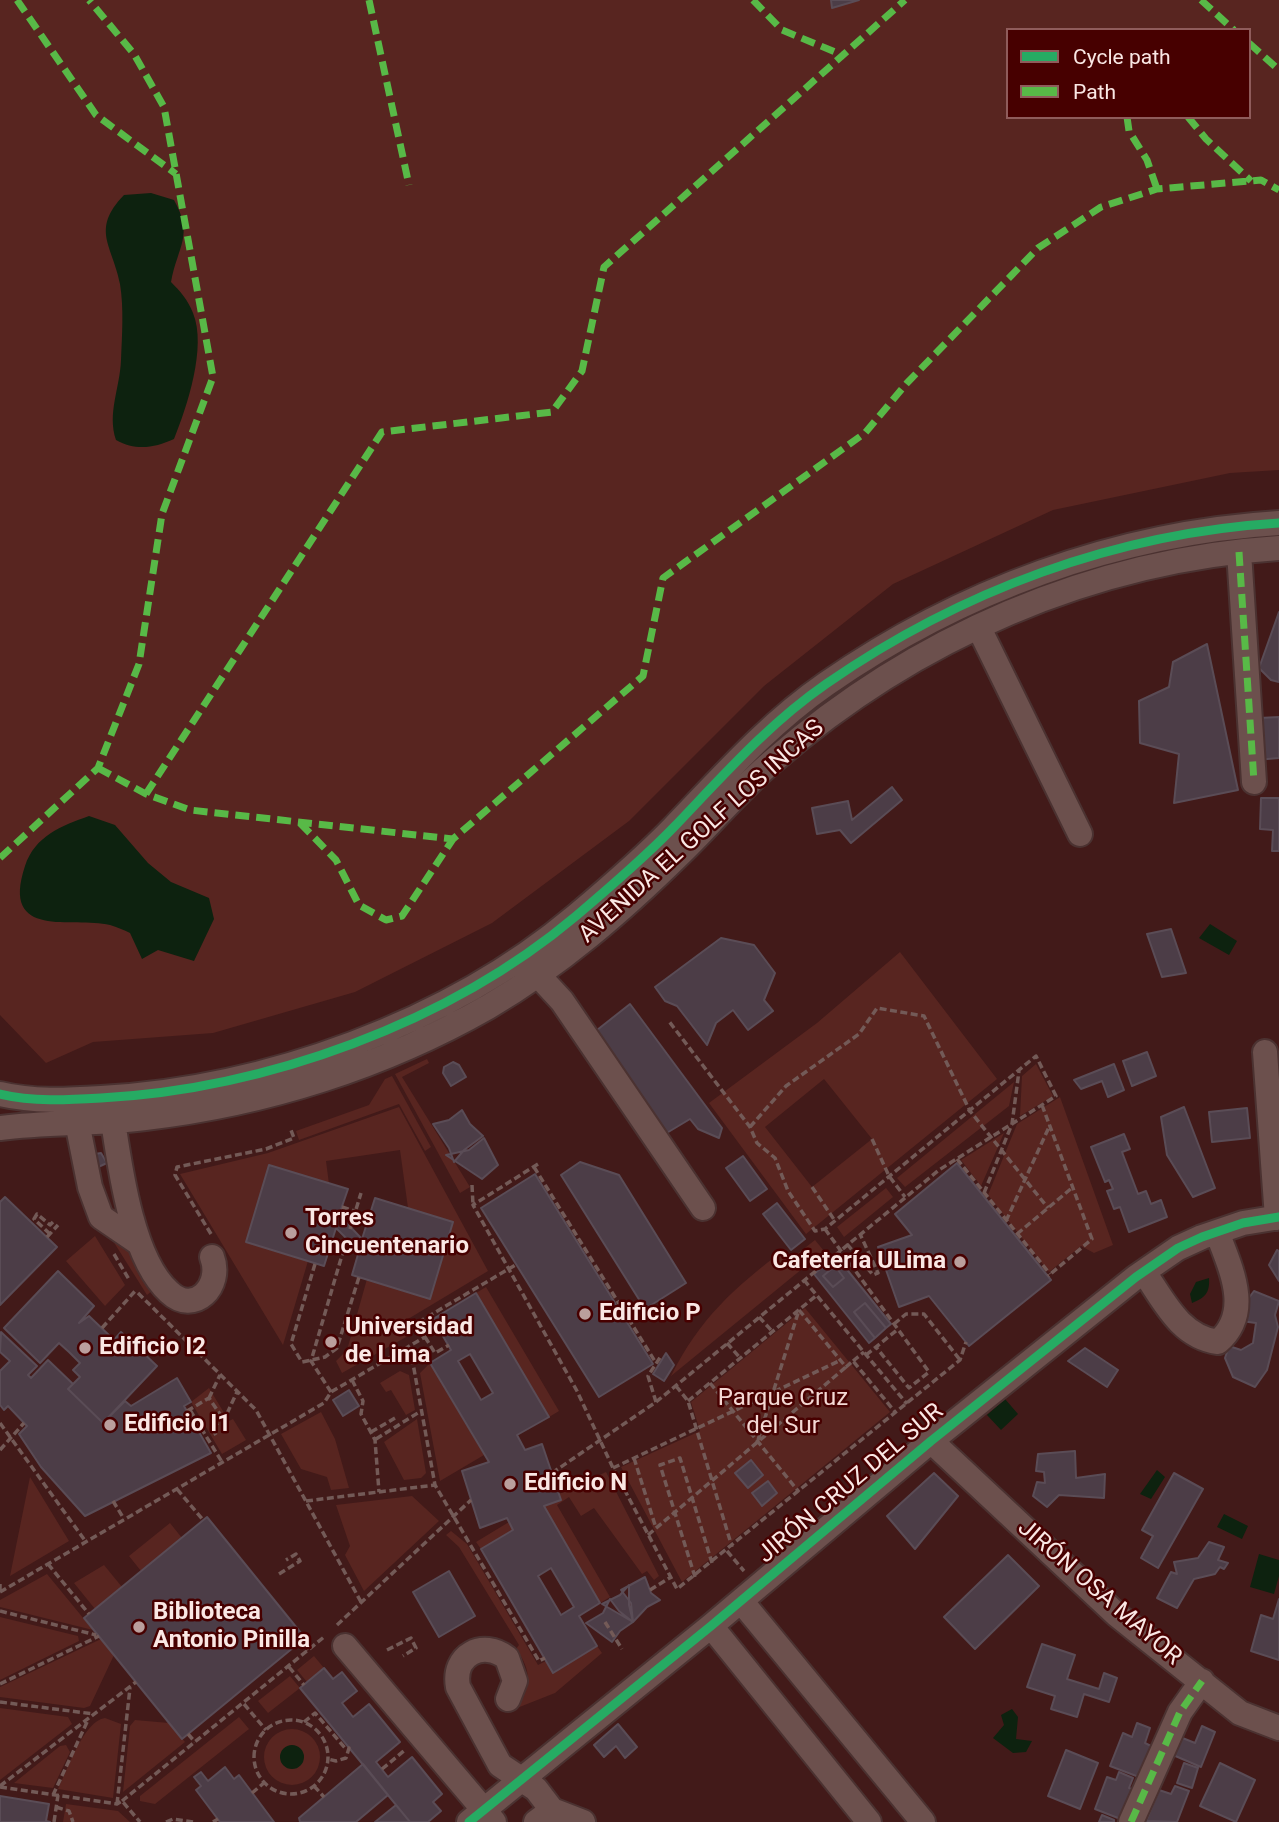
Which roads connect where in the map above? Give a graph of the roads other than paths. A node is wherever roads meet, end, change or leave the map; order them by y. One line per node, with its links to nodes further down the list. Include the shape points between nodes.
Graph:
1 (1279, 523): 9 (street, AVENIDA EL GOLF LOS INCAS, via 1184,534 1093,554 1042,570 925,624 815,693 754,744 618,879 539,944 472,986 373,1036 266,1071 131,1096 59,1100)
2 (1279, 548): 3 (street, AVENIDA EL GOLF LOS INCAS)
3 (1239, 552): 4 (street, AVENIDA EL GOLF LOS INCAS, via 1102,578 1043,598); 5 (street)
4 (979, 628): 6 (street); 7 (street, AVENIDA EL GOLF LOS INCAS, via 937,645 840,706 771,762 634,899)
5 (1254, 782)
6 (1080, 834)
7 (538, 975): 10 (street, AVENIDA EL GOLF LOS INCAS, via 446,1028 331,1077 221,1107); 13 (street, via 562,1001)
8 (1265, 1052): 14 (street)
9 (0, 1094)
10 (113, 1121): 11 (street, AVENIDA EL GOLF LOS INCAS); 16 (street)
11 (77, 1122): 12 (street, AVENIDA EL GOLF LOS INCAS); 16 (street, via 90,1188 101,1217)
12 (0, 1128)
13 (703, 1208)
14 (1278, 1217): 15 (street, JIRÓN CRUZ DEL SUR)
15 (1217, 1232): 18 (street, JIRÓN CRUZ DEL SUR, via 1178,1248); 18 (street, via 1234,1274 1237,1296 1233,1321 1218,1342 1188,1332)
16 (139, 1243): 17 (street, via 163,1286 188,1300 206,1293 216,1276)
17 (212, 1257)
18 (1144, 1272): 19 (street, JIRÓN CRUZ DEL SUR)
19 (931, 1441): 20 (street, JIRÓN CRUZ DEL SUR); 23 (street, JIRÓN OSA MAYOR, via 1116,1614)
20 (741, 1601): 21 (street, JIRÓN CRUZ DEL SUR); 31 (street)
21 (711, 1626): 26 (street, JIRÓN CRUZ DEL SUR); 30 (street)
22 (345, 1646): 28 (street)
23 (1202, 1681): 25 (street, JIRÓN OSA MAYOR, via 1240,1713); 32 (street, via 1180,1712)
24 (508, 1699): 26 (street, via 515,1681 508,1658 488,1649 473,1651 462,1660 457,1672 460,1694 500,1765)
25 (1279, 1728)
26 (521, 1779): 27 (street, via 536,1789); 28 (street, JIRÓN CRUZ DEL SUR)
27 (544, 1816): 29 (street)
28 (483, 1818)
29 (583, 1822)
30 (869, 1822)
31 (923, 1822)
32 (1131, 1822)

